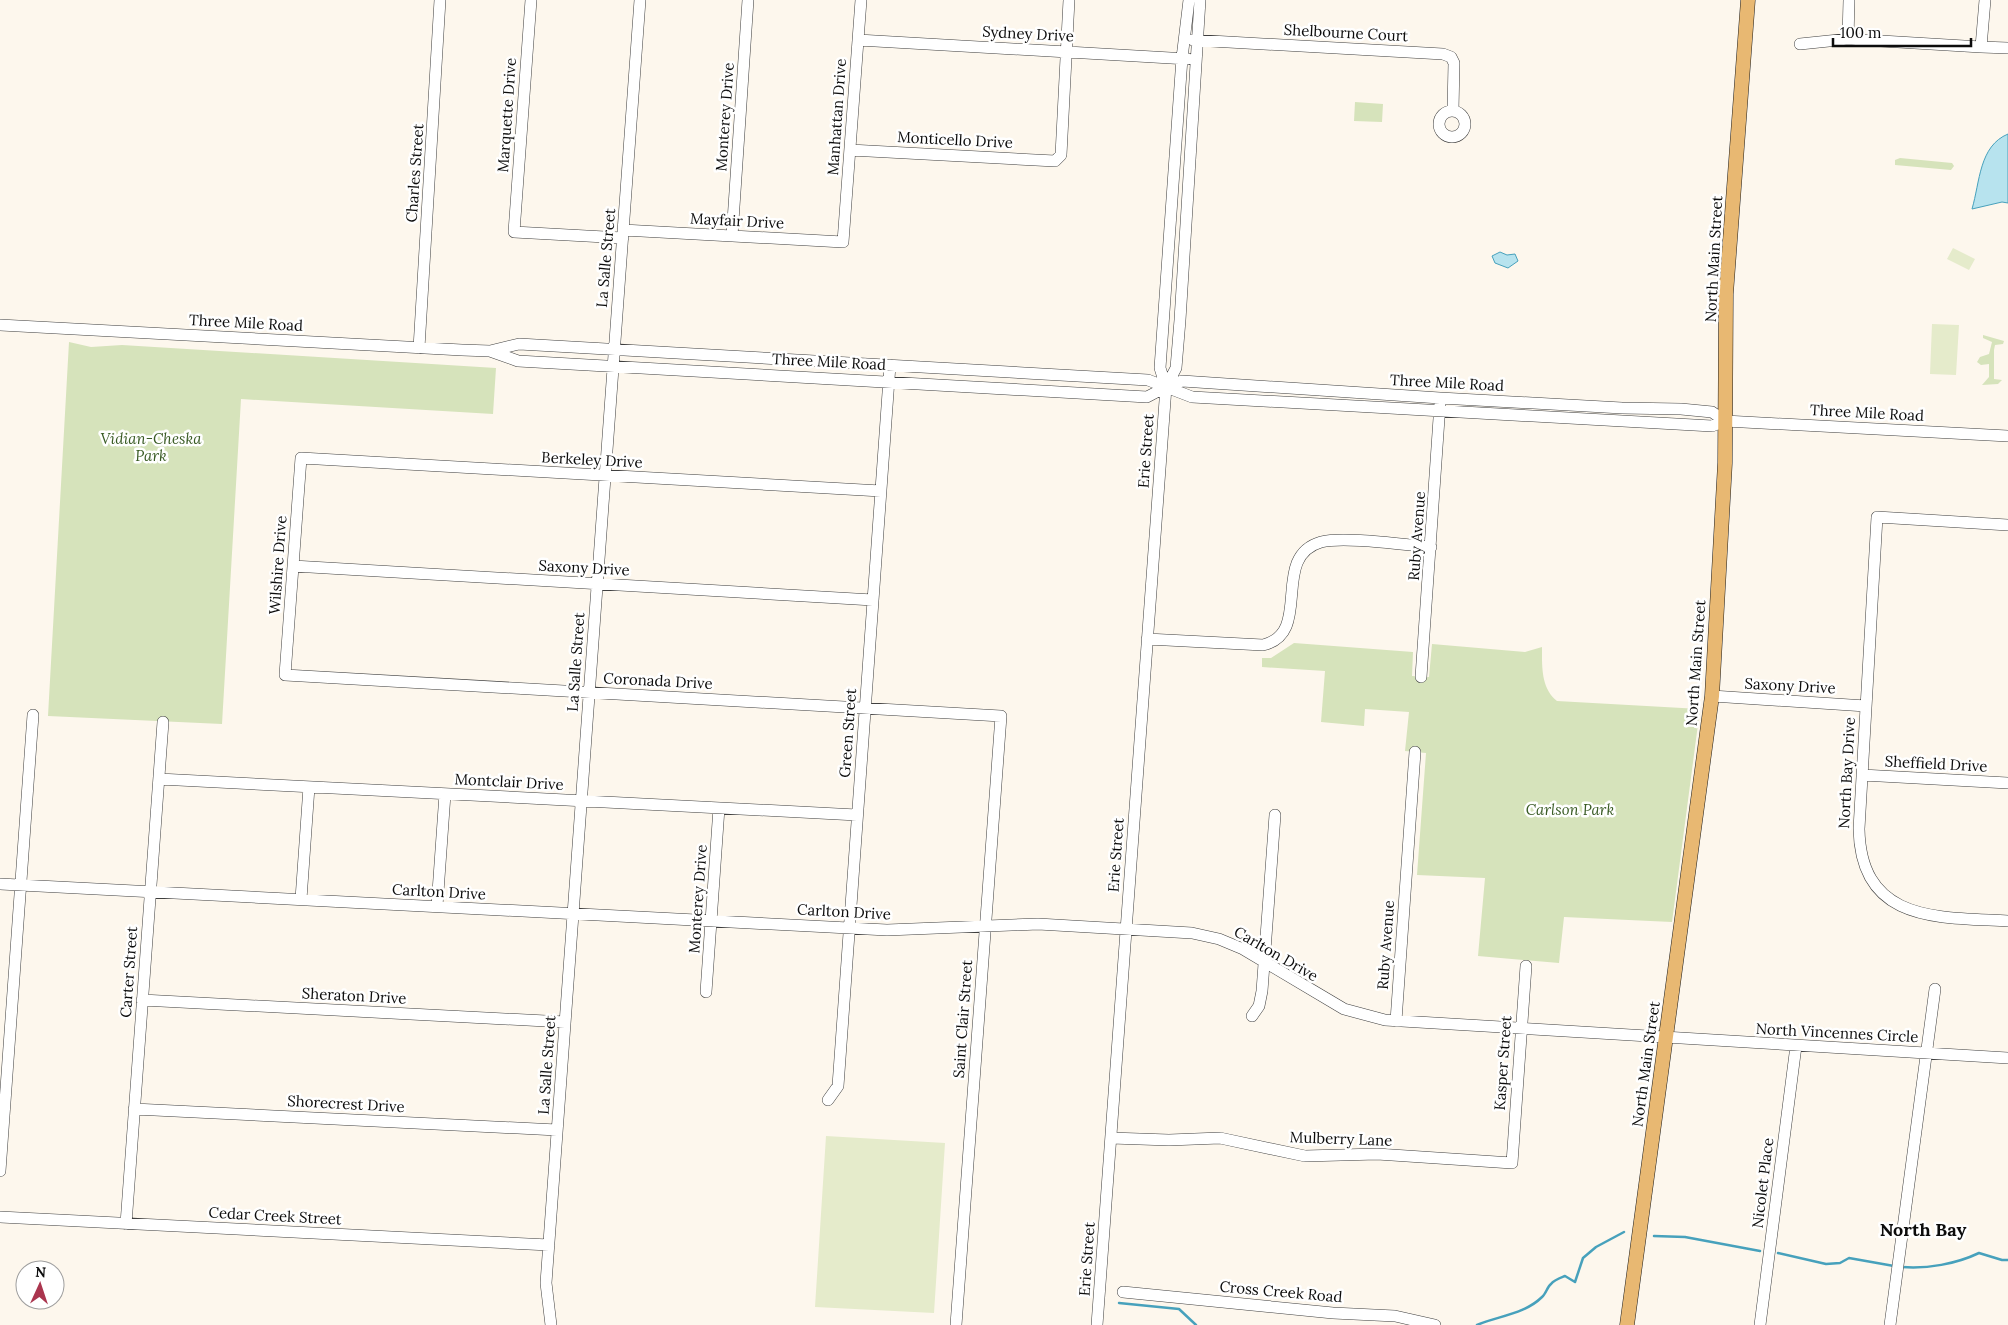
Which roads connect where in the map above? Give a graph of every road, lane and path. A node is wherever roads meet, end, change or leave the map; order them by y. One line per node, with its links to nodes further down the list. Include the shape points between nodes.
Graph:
1 (440, 0): 33 (street, Charles Street)
2 (531, 0): 26 (street, Marquette Drive)
3 (640, 0): 27 (street, La Salle Street)
4 (748, 0): 28 (street, Monterey Drive)
5 (861, 0): 14 (street, Manhattan Drive)
6 (1069, 0): 19 (street)
7 (1189, 0): 12 (street, Erie Street)
8 (1200, 0): 15 (street, Erie Street)
9 (1748, 0): 42 (main road, North Main Street, via 1726,294)
10 (1850, 0): 13 (street)
11 (1985, 0): 17 (street)
12 (1184, 39): 15 (street, Shelbourne Court); 20 (street, Erie Street)
13 (1848, 39): 16 (street); 17 (street)
14 (858, 40): 19 (street, Sydney Drive); 23 (street, Manhattan Drive)
15 (1199, 40): 21 (street, Erie Street); 22 (street, Shelbourne Court, via 1443,54 1454,62)
16 (1800, 44)
17 (1981, 47): 18 (street)
18 (2008, 48)
19 (1067, 51): 20 (street, Sydney Drive); 23 (street, Monticello Drive, via 1061,155 1054,161)
20 (1182, 58): 21 (street, Sydney Drive); 24 (street, Erie Street)
21 (1197, 59): 25 (street, Erie Street)
22 (1453, 110)
23 (850, 150): 29 (street, Manhattan Drive)
24 (1171, 209): 25 (street); 30 (street, Erie Street)
25 (1187, 210): 31 (street, Erie Street)
26 (514, 232): 27 (street, Mayfair Drive)
27 (623, 234): 28 (street, Mayfair Drive); 34 (street, La Salle Street)
28 (732, 236): 29 (street, Mayfair Drive, via 844,242)
29 (844, 237)
30 (1166, 285): 31 (street); 39 (street, Erie Street, via 1160,368)
31 (1182, 286): 39 (street, Erie Street, via 1176,368)
32 (0, 325): 33 (street, Three Mile Road)
33 (419, 348): 35 (street, Three Mile Road)
34 (613, 350): 35 (street, Three Mile Road, via 519,344); 36 (street, La Salle Street); 37 (street, Three Mile Road)
35 (490, 351): 36 (street, Three Mile Road, via 518,361)
36 (612, 365): 38 (street, Three Mile Road); 45 (street, La Salle Street)
37 (890, 365): 38 (street, Green Street); 39 (street, Three Mile Road, via 1148,380)
38 (889, 381): 39 (street, Three Mile Road, via 1147,397); 46 (street, Green Street)
39 (1166, 387): 40 (street, Three Mile Road, via 1182,381); 41 (street, Three Mile Road, via 1192,397); 52 (street, Erie Street)
40 (1440, 398): 41 (street, Ruby Avenue); 42 (street, Three Mile Road, via 1681,409 1712,412)
41 (1440, 410): 42 (street, Three Mile Road, via 1712,426); 48 (street, Ruby Avenue)
42 (1725, 421): 43 (street, Three Mile Road); 56 (main road, North Main Street)
43 (2008, 436)
44 (301, 458): 45 (street, Berkeley Drive); 49 (street, Wilshire Drive)
45 (605, 476): 46 (street, Berkeley Drive); 50 (street, La Salle Street)
46 (881, 491): 51 (street, Green Street)
47 (2008, 525): 57 (street, North Bay Drive, via 1878,517)
48 (1431, 547): 52 (street, via 1337,540 1312,546 1294,568 1287,628 1270,643); 54 (street, Ruby Avenue)
49 (293, 566): 50 (street, Saxony Drive); 53 (street, Wilshire Drive)
50 (597, 584): 51 (street, Saxony Drive); 55 (street, La Salle Street)
51 (873, 600): 58 (street, Green Street)
52 (1147, 639): 82 (street, Erie Street)
53 (285, 675): 55 (street, Coronada Drive)
54 (1421, 676)
55 (589, 692): 58 (street, Coronada Drive); 68 (street, La Salle Street)
56 (1712, 696): 57 (street, Saxony Drive); 92 (main road, North Main Street)
57 (1866, 706): 63 (street, North Bay Drive)
58 (865, 708): 60 (street, Coronada Drive); 70 (street, Green Street)
59 (33, 715): 73 (street)
60 (1001, 716): 80 (street, Saint Clair Street)
61 (163, 722): 64 (street, Carter Street)
62 (1415, 752): 89 (street, Ruby Avenue)
63 (1862, 774): 65 (street, Sheffield Drive); 79 (street, North Bay Drive, via 1859,843 1865,864 1880,889 1896,904 1923,915)
64 (159, 779): 66 (street, Montclair Drive); 74 (street, Carter Street)
65 (2008, 783)
66 (309, 787): 67 (street, Montclair Drive); 75 (street)
67 (445, 794): 68 (street, Montclair Drive); 76 (street)
68 (581, 801): 69 (street, Montclair Drive); 77 (street, La Salle Street)
69 (719, 808): 70 (street, Montclair Drive); 78 (street, Monterey Drive)
70 (857, 815): 81 (street, Green Street)
71 (1275, 815): 83 (street)
72 (0, 884): 73 (street, Carlton Drive)
73 (21, 885): 74 (street, Carlton Drive); 101 (street)
74 (150, 892): 75 (street, Carlton Drive); 87 (street, Carter Street)
75 (301, 899): 76 (street, Carlton Drive)
76 (437, 906): 77 (street, Carlton Drive)
77 (573, 914): 78 (street, Carlton Drive); 90 (street, La Salle Street)
78 (711, 921): 81 (street, Carlton Drive); 86 (street, Monterey Drive)
79 (2008, 921)
80 (985, 925): 81 (street, Carlton Drive, via 913,930); 82 (street, Carlton Drive, via 1038,924); 107 (street, Saint Clair Street)
81 (849, 928): 96 (street, Green Street, via 838,1086)
82 (1126, 929): 83 (street, Carlton Drive, via 1206,936 1231,944); 99 (street, Erie Street)
83 (1264, 961): 88 (street, via 1259,1006); 89 (street, Carlton Drive, via 1344,1009)
84 (1526, 966): 91 (street, Kasper Street)
85 (1935, 989): 94 (street)
86 (706, 992)
87 (142, 1000): 90 (street, Sheraton Drive); 97 (street, Carter Street)
88 (1252, 1016)
89 (1396, 1021): 91 (street, Carlton Drive)
90 (565, 1022): 98 (street, La Salle Street)
91 (1520, 1028): 92 (street, Carlton Drive); 100 (street, Kasper Street)
92 (1665, 1038): 93 (street, North Vincennes Circle); 110 (main road, North Main Street)
93 (1796, 1046): 94 (street, North Vincennes Circle); 111 (street, Nicolet Place)
94 (1926, 1053): 95 (street, North Vincennes Circle); 112 (street)
95 (2008, 1058)
96 (828, 1100)
97 (134, 1108): 98 (street, Shorecrest Drive); 103 (street, Carter Street)
98 (557, 1130): 104 (street, La Salle Street)
99 (1110, 1138): 100 (street, Mulberry Lane, via 1220,1138 1305,1156 1378,1154); 108 (street, Erie Street)
100 (1512, 1163)
101 (0, 1170)
102 (0, 1217): 103 (street, Cedar Creek Street)
103 (126, 1224): 104 (street, Cedar Creek Street)
104 (549, 1245): 106 (street, La Salle Street, via 546,1299)
105 (1123, 1292): 109 (street, Cross Creek Road, via 1395,1316)
106 (551, 1325)
107 (956, 1325)
108 (1097, 1325)
109 (1435, 1325)
110 (1627, 1325)
111 (1760, 1325)
112 (1890, 1325)

